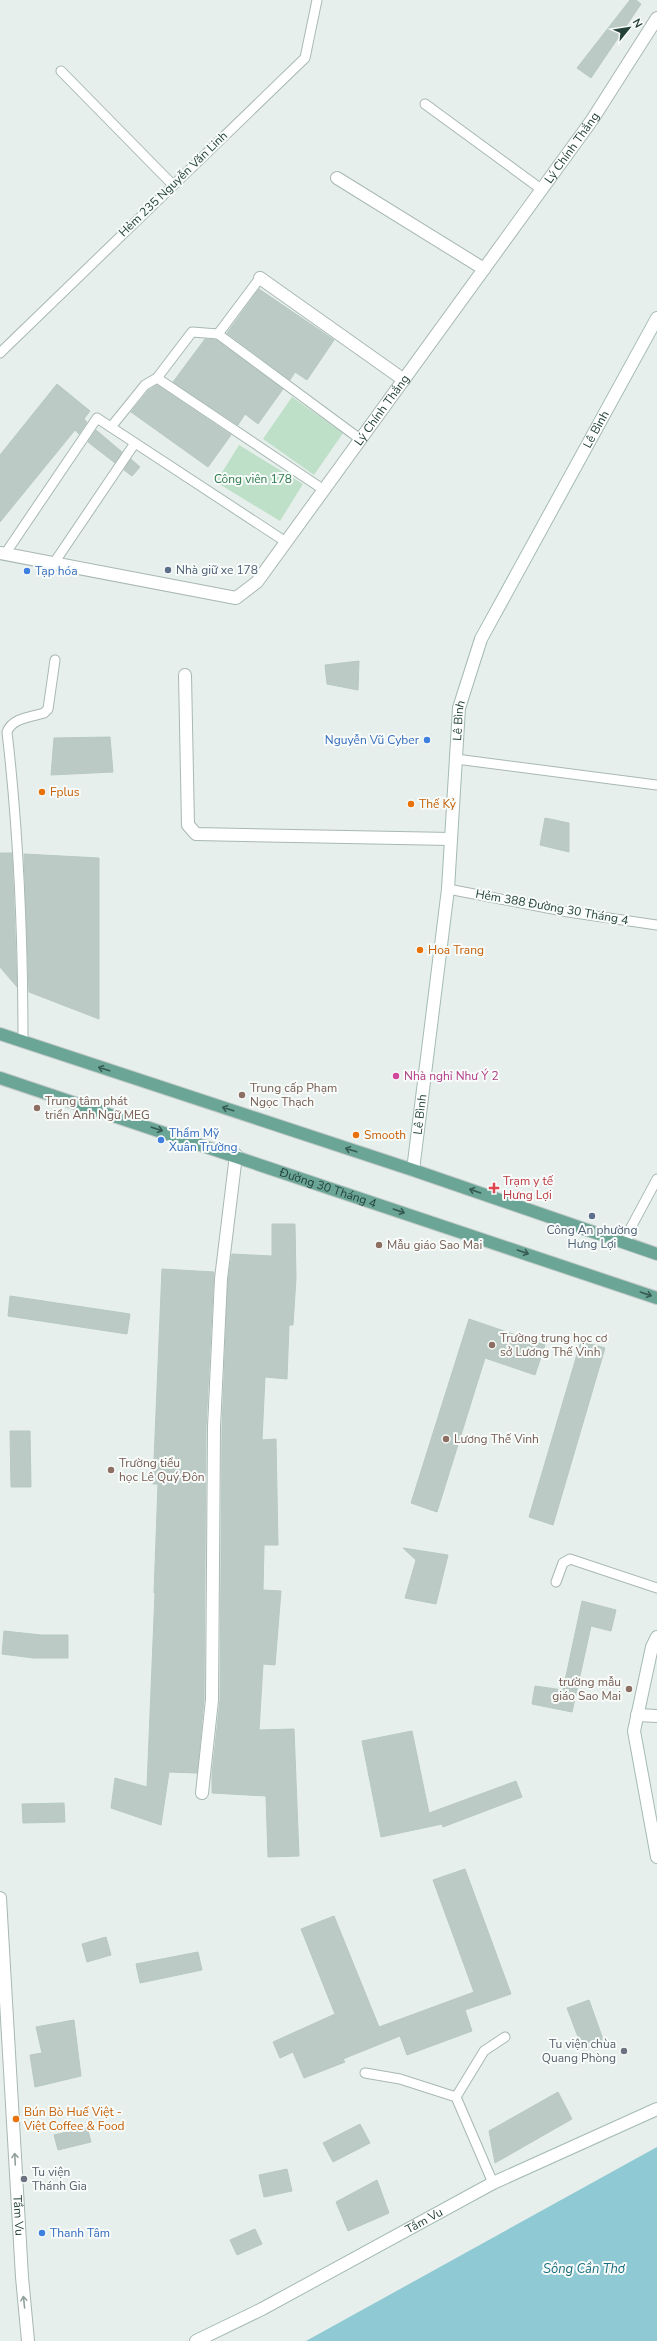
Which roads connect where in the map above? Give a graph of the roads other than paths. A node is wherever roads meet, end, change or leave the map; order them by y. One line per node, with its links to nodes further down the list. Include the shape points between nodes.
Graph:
1 (317, 0): 6 (lane, Hẻm 235 Nguyễn Văn Linh, via 305,58)
2 (657, 18): 7 (street, Lý Chính Thắng, via 592,120)
3 (61, 71): 6 (lane)
4 (425, 104): 7 (lane)
5 (337, 178): 8 (street)
6 (172, 184): 12 (lane, Hẻm 235 Nguyễn Văn Linh)
7 (541, 190): 8 (street, Lý Chính Thắng)
8 (484, 270): 14 (street, Lý Chính Thắng)
9 (260, 278): 11 (lane); 14 (street)
10 (657, 318): 24 (street, Lê Bình, via 481,639 459,708)
11 (218, 334): 13 (lane, via 192,332); 16 (lane)
12 (0, 353)
13 (157, 378): 15 (lane, via 145,385); 18 (lane)
14 (404, 380): 16 (street, Lý Chính Thắng)
15 (110, 427): 17 (lane); 20 (lane, via 97,418)
16 (360, 439): 18 (street, Lý Chính Thắng)
17 (135, 443): 19 (lane); 21 (lane)
18 (324, 490): 19 (street, Lý Chính Thắng)
19 (286, 542): 21 (street, Lý Chính Thắng, via 257,582 236,598)
20 (2, 554): 21 (street, Lý Chính Thắng)
21 (54, 563)
22 (55, 660): 30 (lane, via 48,709 14,722 7,732 24,973)
23 (185, 675): 26 (street, via 188,825 196,834)
24 (456, 759): 25 (lane); 26 (street, Lê Bình)
25 (657, 785)
26 (451, 839): 27 (street, Lê Bình)
27 (448, 889): 28 (lane, Hẻm 388 Đường 30 Tháng 4, via 568,912); 33 (street, Lê Bình)
28 (657, 925)
29 (0, 1034): 30 (main road)
30 (23, 1042): 33 (main road, one-way to 30)
31 (0, 1078): 32 (main road, Đường 30 Tháng 4, one-way to 32)
32 (236, 1155): 37 (main road, Đường 30 Tháng 4, one-way to 37); 43 (street, via 221,1279 214,1427 212,1700)
33 (413, 1170): 35 (main road, one-way to 33)
34 (657, 1179): 35 (lane, via 629,1231)
35 (627, 1244): 36 (main road)
36 (657, 1254)
37 (657, 1298)
38 (556, 1582): 39 (lane, via 563,1563 570,1559)
39 (657, 1588)
40 (657, 1637): 41 (street, via 652,1647)
41 (637, 1715): 42 (street); 44 (street, via 634,1731)
42 (657, 1716)
43 (202, 1793)
44 (657, 1858)
45 (0, 1898): 51 (street, Tầm Vu, one-way to 45)
46 (505, 2037): 48 (lane, via 484,2051)
47 (365, 2073): 48 (lane, via 400,2079)
48 (456, 2096): 50 (lane)
49 (657, 2108): 50 (street, Tầm Vu)
50 (493, 2183): 52 (street, Tầm Vu, via 262,2309)
51 (28, 2341)
52 (196, 2341)

